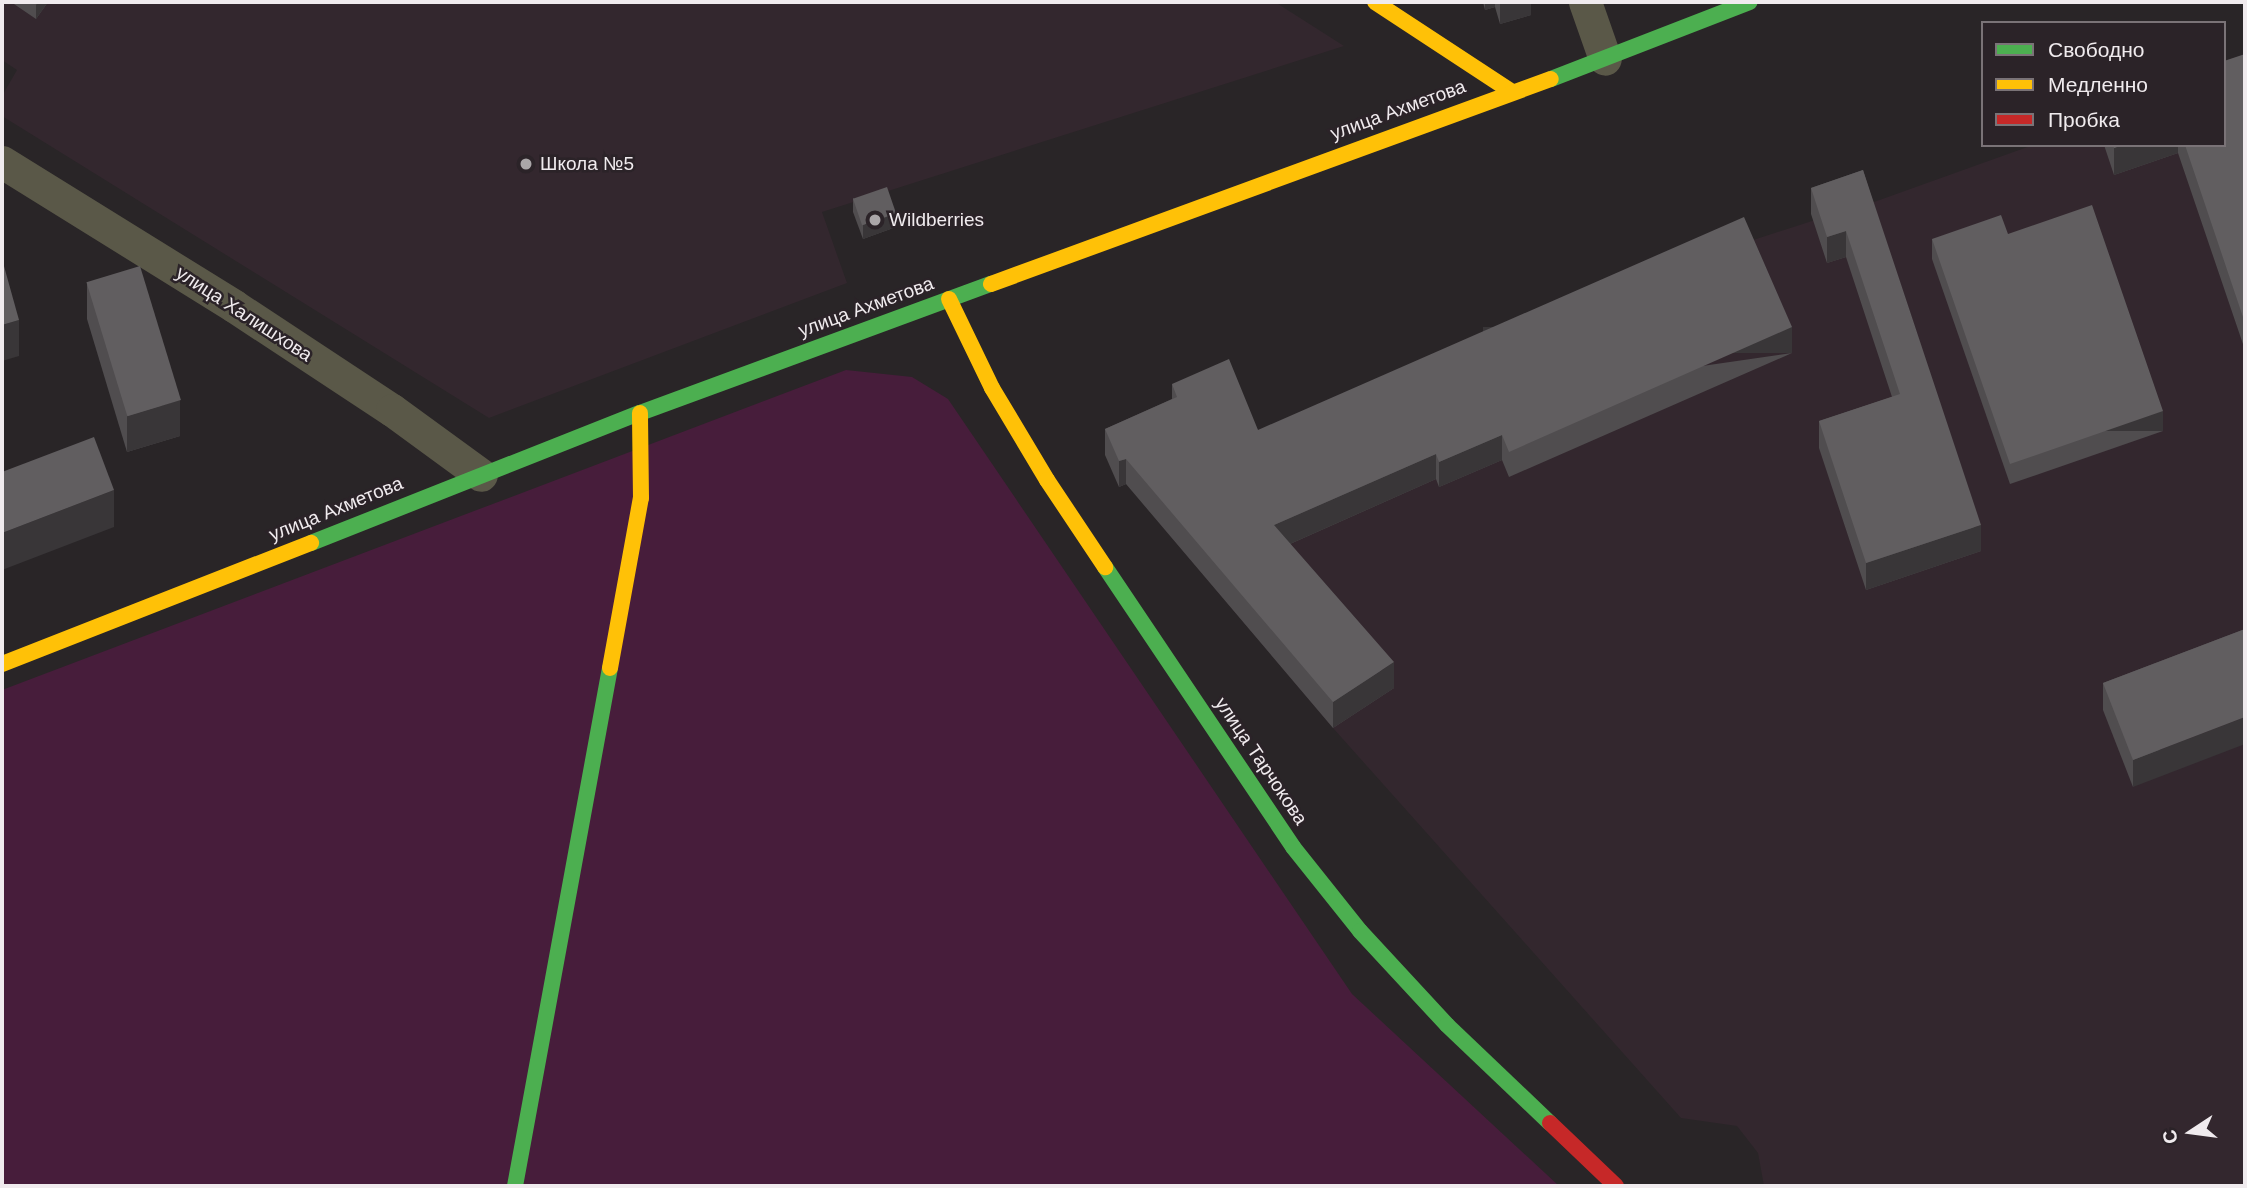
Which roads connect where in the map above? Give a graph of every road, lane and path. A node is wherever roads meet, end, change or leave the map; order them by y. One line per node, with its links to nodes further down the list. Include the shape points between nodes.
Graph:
1 (1376, 2): 5 (main road)
2 (1586, 2): 4 (street)
3 (1751, 2): 4 (main road, улица Ахметова)
4 (1605, 59): 5 (main road, улица Ахметова)
5 (1512, 92): 7 (main road, улица Ахметова)
6 (2, 162): 9 (street, улица Халишхова, via 256,321)
7 (949, 299): 8 (main road, улица Ахметова); 12 (main road, улица Тарчокова, via 992,388 1047,480 1293,846 1360,931 1447,1025)
8 (640, 413): 9 (main road, улица Ахметова); 11 (main road, via 641,498)
9 (481, 475): 10 (main road, улица Ахметова)
10 (2, 664)
11 (515, 1186)
12 (1616, 1186)

